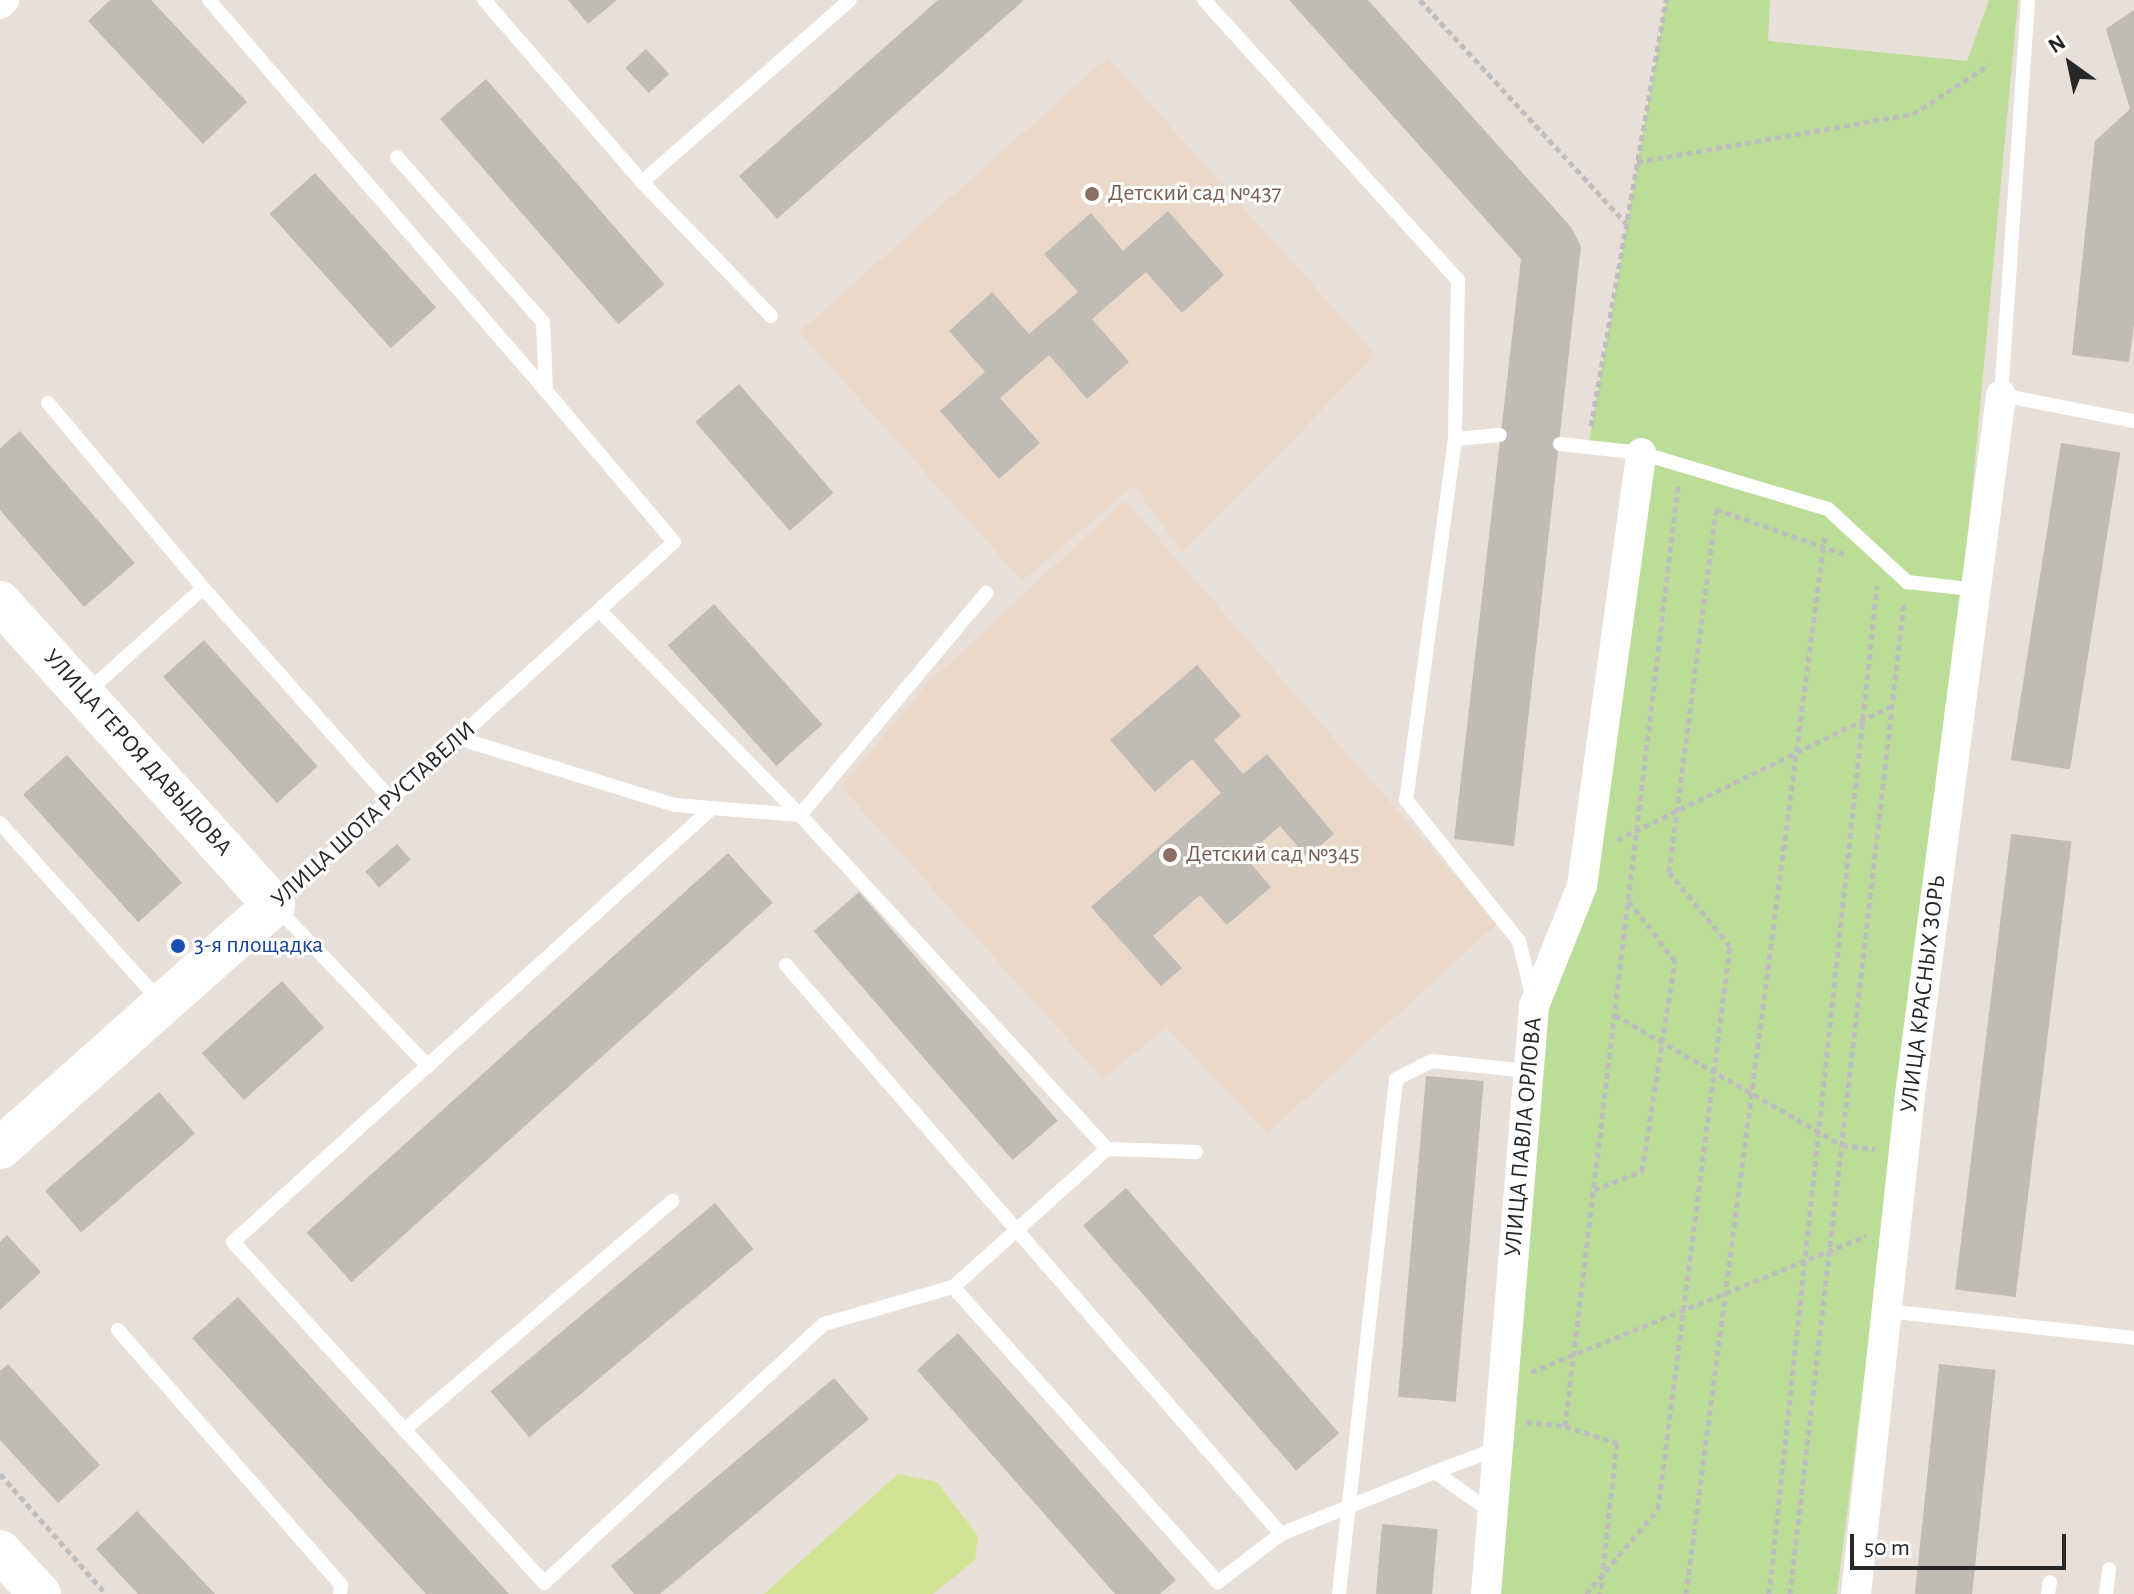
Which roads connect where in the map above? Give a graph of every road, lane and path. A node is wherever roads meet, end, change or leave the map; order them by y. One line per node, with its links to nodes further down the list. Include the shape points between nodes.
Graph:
1 (209, 0): 14 (lane)
2 (484, 0): 11 (lane)
3 (850, 0): 11 (lane)
4 (1204, 0): 19 (lane, via 1458,280)
5 (1420, 0): 12 (path)
6 (1666, 0): 10 (path)
7 (2028, 0): 15 (lane)
8 (1989, 65): 10 (path, via 1913,114)
9 (397, 157): 14 (lane, via 543,322)
10 (1637, 162): 12 (path)
11 (642, 182): 13 (lane)
12 (1626, 224): 21 (path)
13 (771, 316)
14 (546, 391): 33 (lane, УЛИЦА ШОТА РУСТАВЕЛИ, via 674,542)
15 (2001, 395): 17 (lane); 30 (street, УЛИЦА КРАСНЫХ ЗОРЬ)
16 (48, 403): 29 (lane)
17 (2134, 421)
18 (1500, 435): 19 (lane)
19 (1455, 439): 50 (lane, via 1406,800 1519,941)
20 (1560, 444): 21 (lane)
21 (1588, 447): 22 (lane)
22 (1641, 453): 23 (lane); 45 (street, УЛИЦА ПАВЛА ОРЛОВА)
23 (1681, 465): 24 (lane); 44 (path)
24 (1828, 509): 25 (path); 28 (lane)
25 (1823, 546): 26 (path); 38 (path); 41 (path, via 1716,509)
26 (1853, 562)
27 (1870, 578): 36 (path, via 1878,587)
28 (1907, 582): 30 (lane); 35 (path)
29 (203, 588): 34 (lane); 39 (lane)
30 (1978, 590): 64 (street, УЛИЦА КРАСНЫХ ЗОРЬ)
31 (986, 593): 42 (lane)
32 (0, 602): 34 (street, УЛИЦА ГЕРОЯ ДАВЫДОВА)
33 (602, 613): 37 (lane, УЛИЦА ШОТА РУСТАВЕЛИ); 42 (lane)
34 (84, 695): 47 (street, УЛИЦА ГЕРОЯ ДАВЫДОВА)
35 (1892, 706): 36 (path); 58 (path)
36 (1864, 720): 38 (path); 57 (path)
37 (458, 738): 39 (lane, УЛИЦА ШОТА РУСТАВЕЛИ); 40 (lane, via 675,805)
38 (1796, 753): 41 (path); 56 (path)
39 (392, 801): 47 (lane, УЛИЦА ШОТА РУСТАВЕЛИ)
40 (712, 808): 42 (lane); 53 (lane)
41 (1677, 810): 44 (path); 55 (path, via 1669,872 1730,946)
42 (800, 815): 60 (lane)
43 (0, 823): 49 (lane)
44 (1637, 830): 45 (path); 46 (path)
45 (1587, 854): 50 (street, УЛИЦА ПАВЛА ОРЛОВА, via 1582,886)
46 (1628, 900): 51 (path); 52 (path, via 1675,961)
47 (274, 905): 49 (street, УЛИЦА ШОТА РУСТАВЕЛИ); 53 (lane)
48 (786, 965): 65 (lane)
49 (162, 1004): 59 (street, УЛИЦА ШОТА РУСТАВЕЛИ)
50 (1534, 1006): 54 (street, УЛИЦА ПАВЛА ОРЛОВА)
51 (1615, 1015): 52 (path); 62 (path)
52 (1662, 1042): 55 (path); 62 (path, via 1642,1171)
53 (428, 1066): 77 (lane, via 233,1242)
54 (1529, 1071): 75 (street, УЛИЦА ПАВЛА ОРЛОВА); 81 (lane, via 1432,1061 1396,1079)
55 (1714, 1072): 56 (path); 70 (path)
56 (1751, 1094): 57 (path); 69 (path)
57 (1819, 1132): 58 (path); 67 (path)
58 (1842, 1145): 66 (path)
59 (0, 1148)
60 (1107, 1149): 61 (lane); 65 (lane)
61 (1196, 1152)
62 (1594, 1191): 74 (path)
63 (672, 1201): 77 (lane)
64 (1896, 1224): 66 (path); 71 (street, УЛИЦА КРАСНЫХ ЗОРЬ)
65 (1013, 1230): 68 (lane); 83 (lane)
66 (1830, 1251): 67 (path); 96 (path)
67 (1805, 1261): 69 (path); 95 (path)
68 (953, 1287): 77 (lane, via 824,1324 544,1583); 83 (lane, via 1218,1582)
69 (1726, 1293): 70 (path); 94 (path)
70 (1683, 1311): 74 (path); 86 (path, via 1658,1509)
71 (1886, 1311): 73 (lane); 97 (street, УЛИЦА КРАСНЫХ ЗОРЬ)
72 (118, 1330): 89 (lane, via 341,1585)
73 (2134, 1338)
74 (1574, 1355): 75 (path); 76 (path)
75 (1504, 1383): 78 (street, УЛИЦА ПАВЛА ОРЛОВА)
76 (1565, 1426): 78 (path); 86 (path, via 1617,1443)
77 (404, 1430)
78 (1500, 1434): 79 (lane); 82 (street, УЛИЦА ПАВЛА ОРЛОВА)
79 (1435, 1472): 81 (lane); 82 (lane)
80 (0, 1474): 88 (path)
81 (1350, 1505): 83 (lane); 90 (lane)
82 (1493, 1513): 91 (street, УЛИЦА ПАВЛА ОРЛОВА)
83 (1281, 1534)
84 (0, 1551): 87 (street)
85 (2109, 1569): 98 (lane)
86 (1602, 1576): 92 (path); 93 (path)
87 (40, 1594)
88 (106, 1594)
89 (340, 1594)
90 (1339, 1594)
91 (1486, 1594)
92 (1586, 1594)
93 (1600, 1594)
94 (1686, 1594)
95 (1769, 1594)
96 (1790, 1594)
97 (1856, 1594)
98 (2106, 1594)

